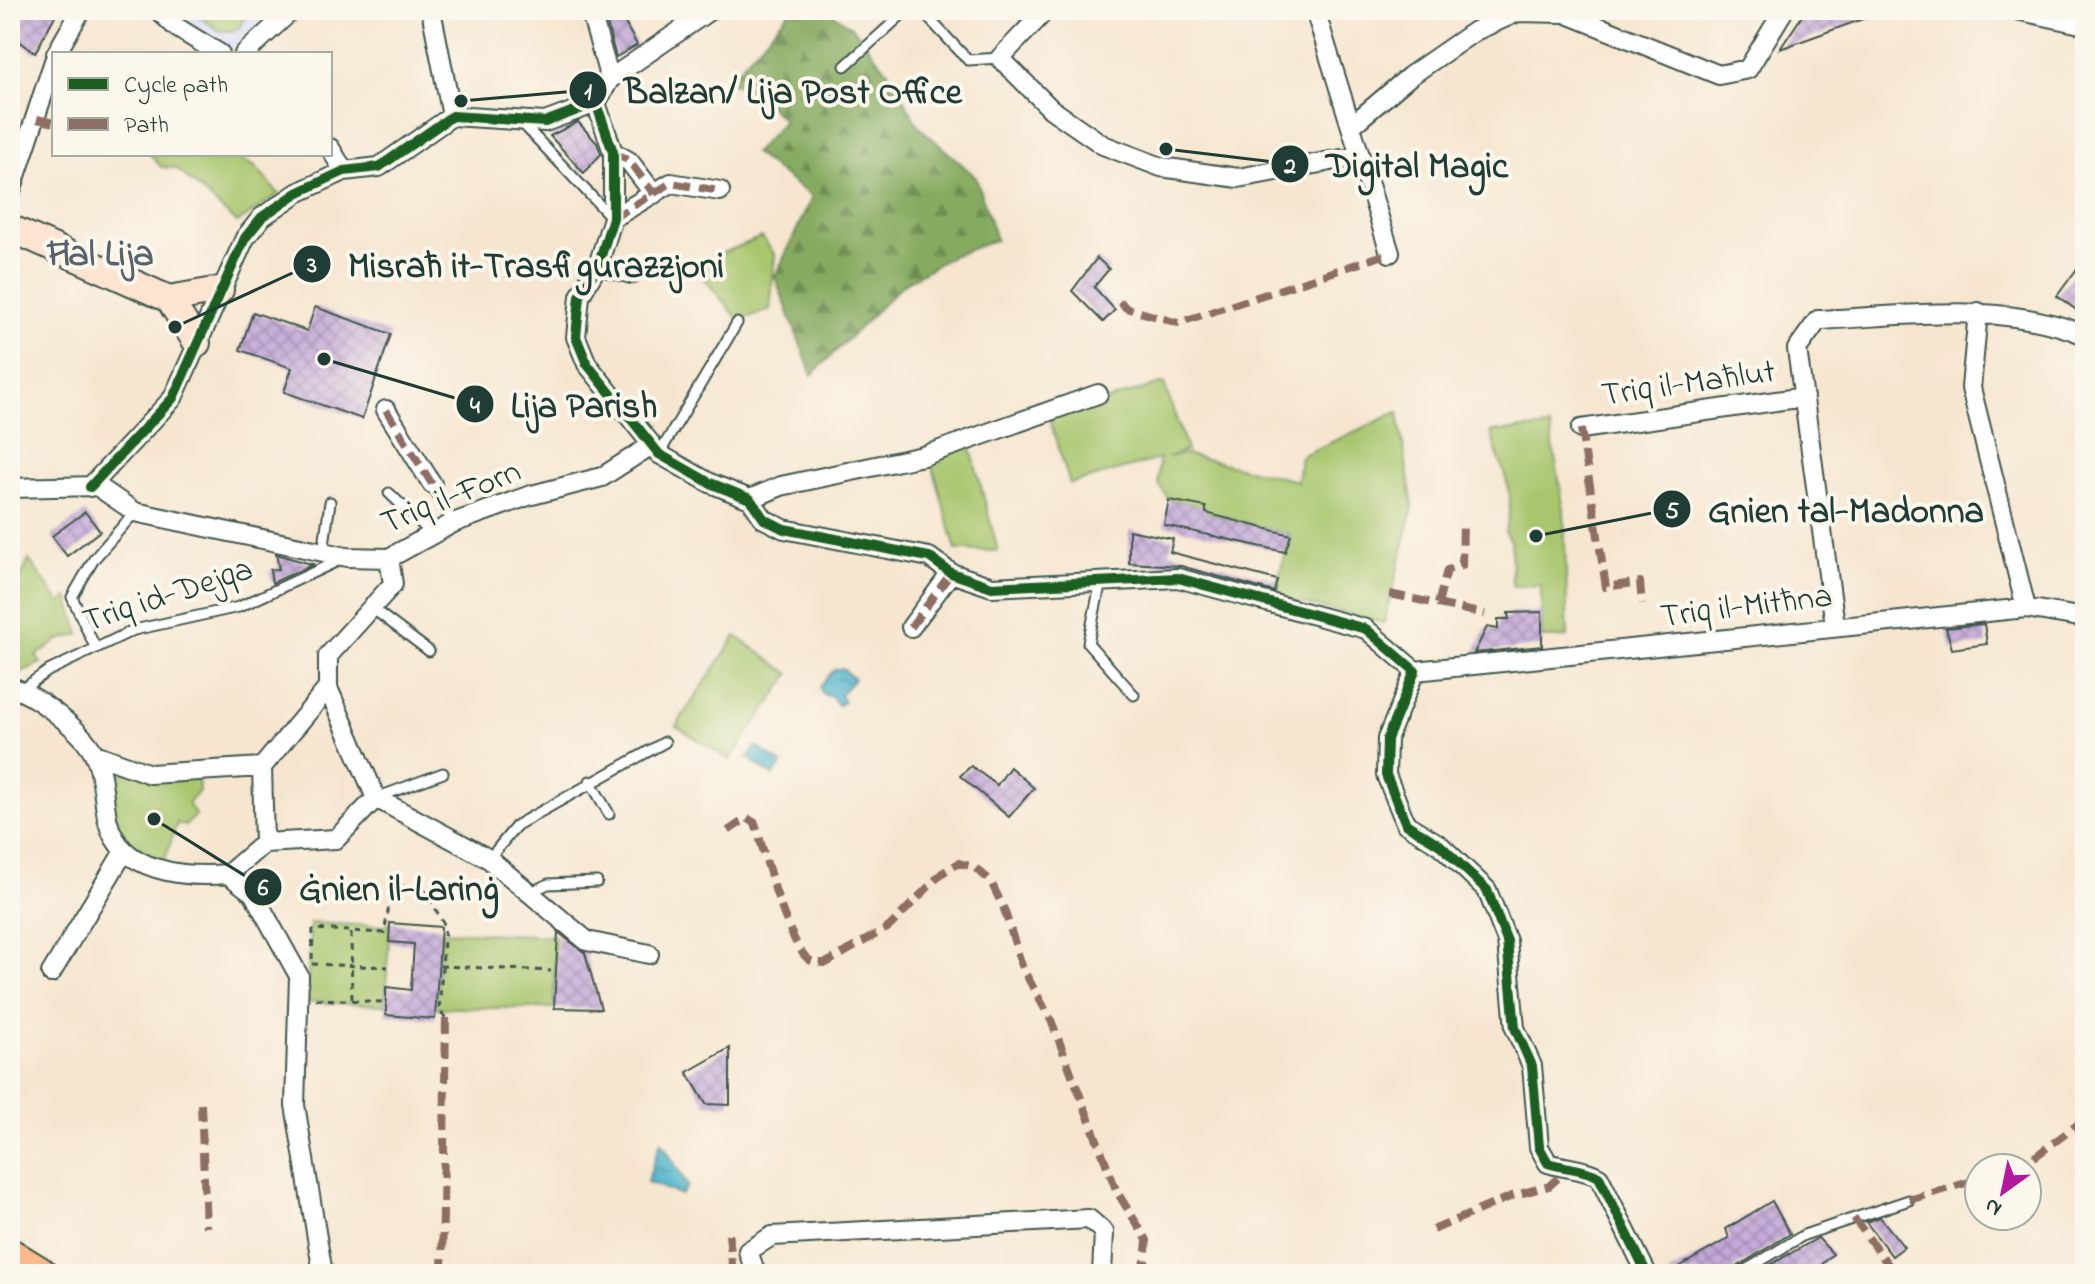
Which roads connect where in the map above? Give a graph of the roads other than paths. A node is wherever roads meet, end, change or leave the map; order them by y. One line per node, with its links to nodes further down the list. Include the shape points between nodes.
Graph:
1 (81, 10): 15 (street)
2 (158, 10): 16 (street)
3 (292, 10): 17 (street)
4 (431, 10): 23 (street)
5 (590, 10): 21 (street)
6 (710, 10): 21 (street)
7 (907, 10): 19 (lane)
8 (921, 10): 18 (lane, via 968,60)
9 (1046, 10): 18 (street)
10 (1315, 10): 26 (street)
11 (1784, 10): 13 (street, via 1748,69 1719,75 1565,13)
12 (2017, 10): 14 (street)
13 (1517, 11): 26 (street, via 1475,31 1410,76)
14 (2085, 25)
15 (57, 52)
16 (217, 52)
17 (246, 52)
18 (1000, 58): 29 (street, via 1051,109 1103,145 1161,167 1238,178)
19 (845, 66)
20 (52, 74): 24 (street)
21 (610, 79): 22 (street)
22 (596, 103): 25 (street, via 545,122); 28 (street)
23 (452, 116): 25 (street); 30 (street, via 379,167)
24 (45, 121): 32 (street)
25 (522, 123): 34 (lane)
26 (1351, 126): 29 (street)
27 (332, 151): 30 (street)
28 (613, 152): 33 (street, via 629,161); 34 (street)
29 (1358, 156): 36 (street)
30 (344, 171): 39 (street, via 262,217 245,238)
31 (720, 191): 33 (street, via 671,183)
32 (10, 194)
33 (654, 194): 34 (street)
34 (613, 218): 37 (street)
35 (10, 228): 40 (street)
36 (1390, 253)
37 (598, 265): 38 (street); 49 (street, via 580,296 576,337 587,364)
38 (631, 274)
39 (220, 290): 40 (street); 44 (street)
40 (169, 299): 44 (street)
41 (1978, 312): 43 (street); 46 (street, via 1818,320 1797,349); 65 (street, via 1971,388)
42 (737, 323): 49 (lane)
43 (2085, 335)
44 (197, 343): 51 (street, via 173,398)
45 (1098, 394): 54 (street, via 923,456 781,486)
46 (1804, 397): 48 (street, Triq il-Maħlut); 67 (street)
47 (386, 410): 50 (street)
48 (1581, 429)
49 (655, 450): 54 (street, via 710,483); 57 (street, Triq il-Forn, via 602,477)
50 (432, 484): 57 (lane)
51 (90, 487): 52 (street); 56 (street, Triq il-Forn, via 97,486)
52 (10, 488)
53 (389, 493): 58 (lane)
54 (750, 499): 62 (street, via 764,519 784,529 929,557)
55 (330, 502): 59 (lane)
56 (135, 512): 59 (street, Triq il-Forn); 69 (lane, via 94,559 72,597)
57 (453, 523): 58 (street, Triq il-Forn)
58 (433, 535): 61 (street, Triq il-Forn)
59 (323, 552): 60 (street, Triq il-Forn)
60 (347, 557): 61 (street, Triq il-Forn); 69 (lane, Triq id-Dejqa, via 239,607 134,630)
61 (389, 558): 64 (street, via 393,584)
62 (951, 573): 63 (street, via 992,587); 68 (street)
63 (1101, 579): 71 (street, via 1178,578 1366,629); 74 (lane, via 1088,643)
64 (372, 608): 70 (lane); 73 (street, via 328,656)
65 (2026, 608): 66 (street, Triq il-Mitħna); 67 (street, Triq il-Mitħna)
66 (2085, 618)
67 (1835, 625): 71 (street, Triq il-Mitħna)
68 (911, 627)
69 (95, 647): 72 (lane, Triq id-Dejqa)
70 (429, 651)
71 (1415, 671): 96 (street, via 1387,739 1386,775 1406,824 1440,845 1487,890 1507,941 1515,1028 1532,1066 1539,1147 1548,1163 1585,1169 1599,1177)
72 (16, 688): 76 (street, via 67,723)
73 (328, 688): 77 (street); 80 (street)
74 (1134, 695)
75 (665, 742): 79 (lane)
76 (95, 754): 77 (street, via 150,774); 83 (street, via 109,827)
77 (262, 767): 82 (street)
78 (443, 773): 80 (lane)
79 (590, 781): 81 (lane); 84 (lane, via 517,825)
80 (376, 798): 82 (street, via 336,839); 84 (street)
81 (609, 814)
82 (264, 843): 85 (street)
83 (123, 853): 85 (street, via 149,866 205,876); 89 (street)
84 (489, 859): 87 (street)
85 (228, 874): 93 (street, via 253,893 299,976 295,1105)
86 (597, 882): 87 (lane, via 548,884)
87 (529, 893): 88 (street, via 587,941)
88 (649, 954)
89 (51, 973)
90 (1909, 1200): 97 (lane, via 1804,1235)
91 (10, 1256): 92 (highway)
92 (39, 1274)
93 (323, 1274)
94 (756, 1274): 95 (street, via 748,1251 772,1236 1089,1219 1104,1232)
95 (1102, 1274)
96 (1647, 1274)
97 (1739, 1274)

